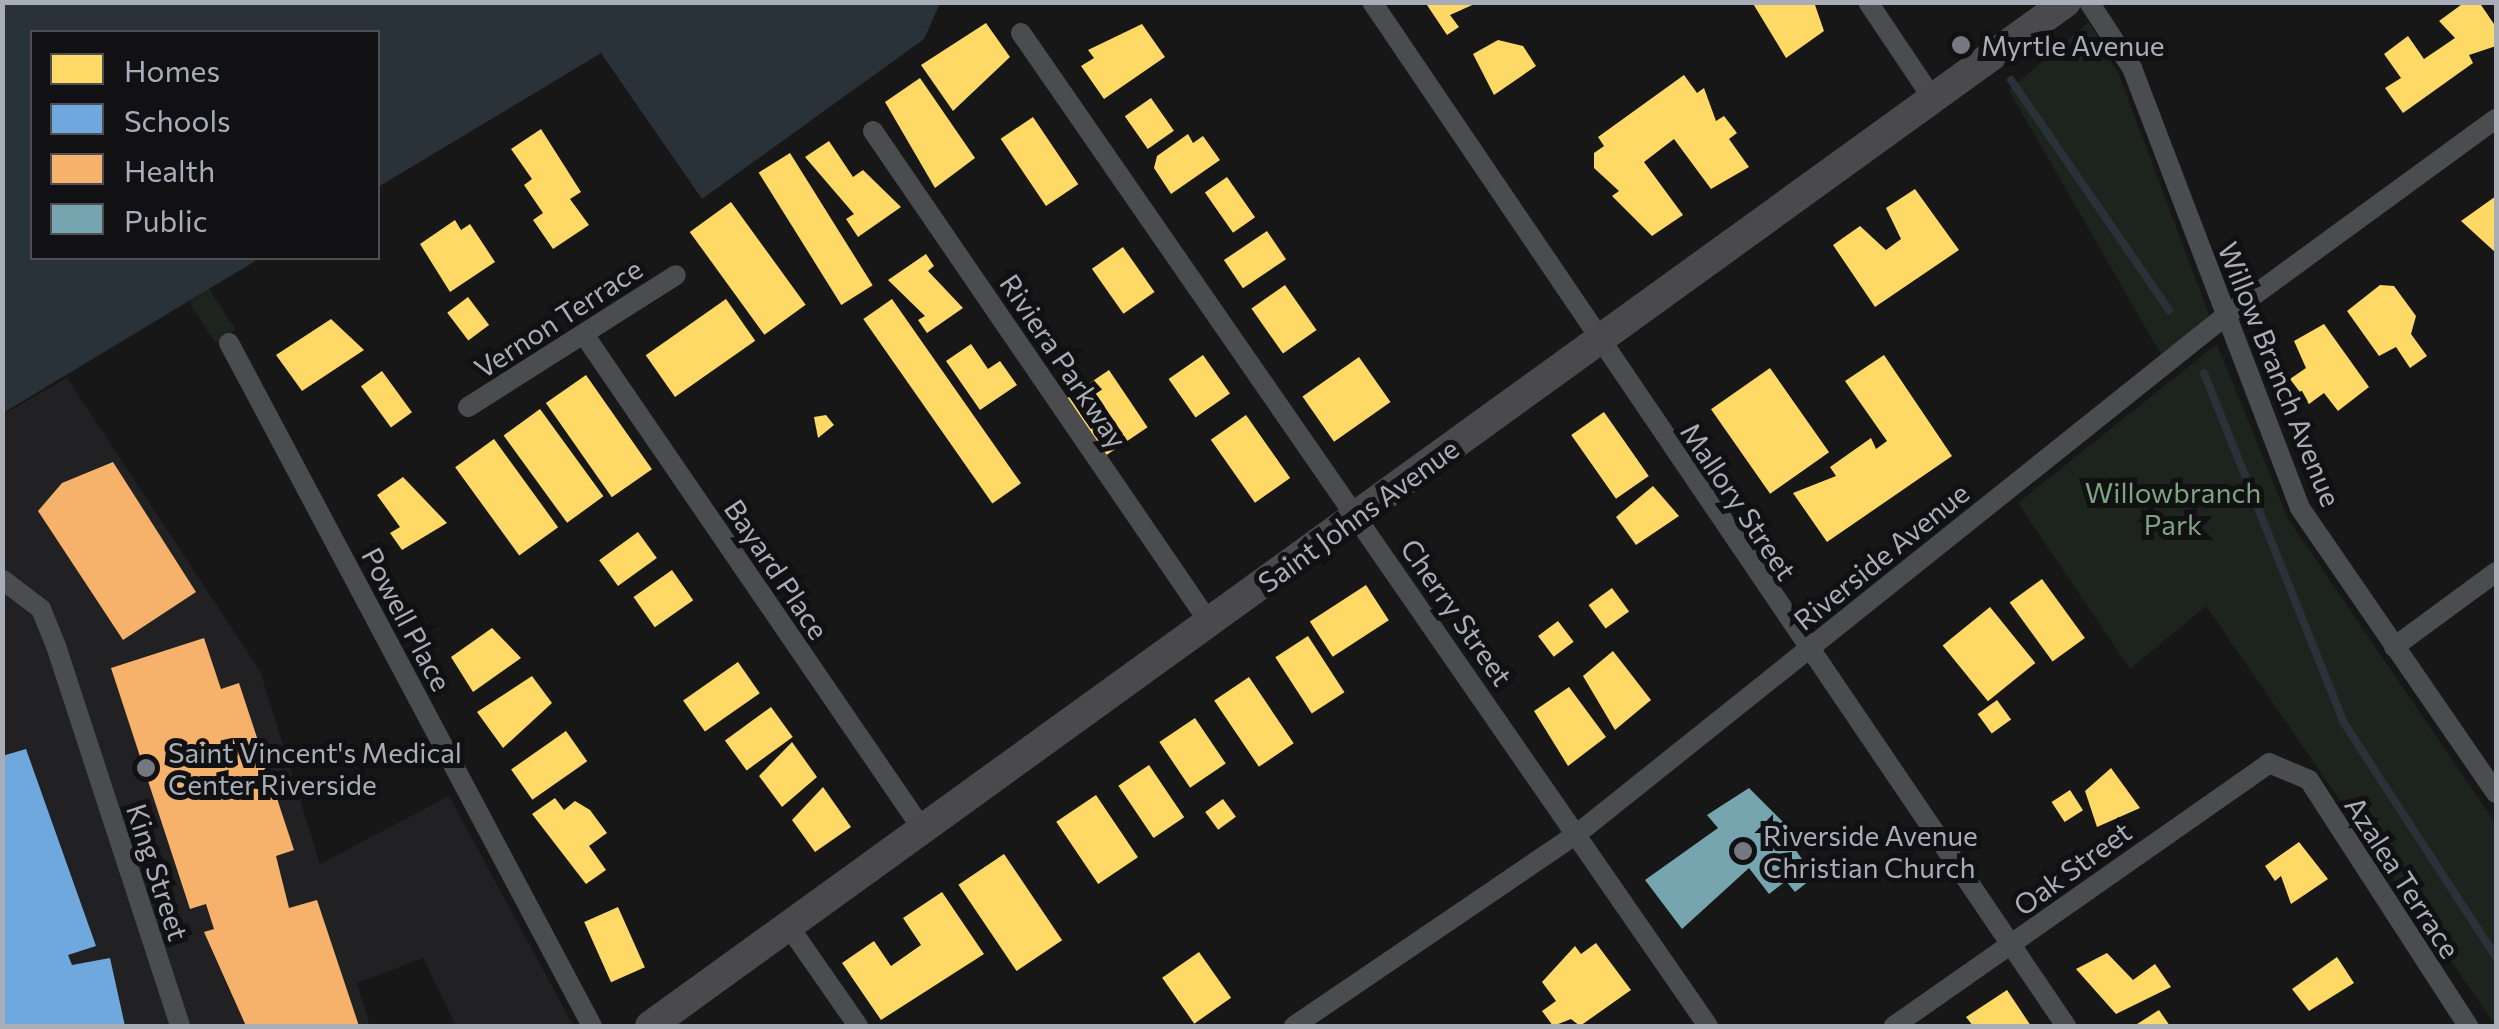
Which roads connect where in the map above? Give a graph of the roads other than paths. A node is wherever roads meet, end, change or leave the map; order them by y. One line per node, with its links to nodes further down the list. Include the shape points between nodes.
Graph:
1 (1372, 2): 12 (street, Mallory Street)
2 (1868, 2): 6 (street)
3 (2066, 2): 6 (main road, Saint Johns Avenue)
4 (2089, 2): 10 (street, Willow Branch Avenue, via 2132,68)
5 (1021, 33): 15 (street, Cherry Street)
6 (1932, 99): 12 (main road, Saint Johns Avenue)
7 (2496, 118): 10 (street, Riverside Avenue)
8 (873, 131): 18 (street, Riviera Parkway)
9 (676, 275): 11 (street, Vernon Terrace)
10 (2224, 316): 19 (street, Willow Branch Avenue, via 2300,508); 20 (street, Riverside Avenue)
11 (586, 339): 14 (street, Vernon Terrace); 23 (street, Bayard Place)
12 (1598, 342): 15 (main road, Saint Johns Avenue); 20 (street, Mallory Street)
13 (229, 343): 28 (street, Powell Place)
14 (468, 407)
15 (1356, 517): 18 (main road, Saint Johns Avenue); 24 (street, Cherry Street)
16 (2496, 572): 19 (street)
17 (3, 580): 27 (street, King Street, via 41,609 56,646)
18 (1209, 622): 23 (main road, Saint Johns Avenue)
19 (2394, 647): 22 (street, Willow Branch Avenue)
20 (1807, 651): 24 (street, Riverside Avenue); 26 (street, Mallory Street)
21 (2286, 764): 26 (street, Oak Street, via 2253,772); 35 (street, Azalea Terrace, via 2308,780)
22 (2496, 792)
23 (923, 830): 25 (main road, Saint Johns Avenue)
24 (1577, 834): 31 (street, Riverside Avenue); 32 (street, Cherry Street)
25 (790, 928): 29 (main road, Saint Johns Avenue); 30 (street)
26 (2010, 946): 33 (street, Oak Street); 34 (street, Mallory Street)
27 (180, 1026)
28 (592, 1026)
29 (650, 1026)
30 (858, 1026)
31 (1294, 1026)
32 (1708, 1026)
33 (1894, 1026)
34 (2066, 1026)
35 (2468, 1026)

